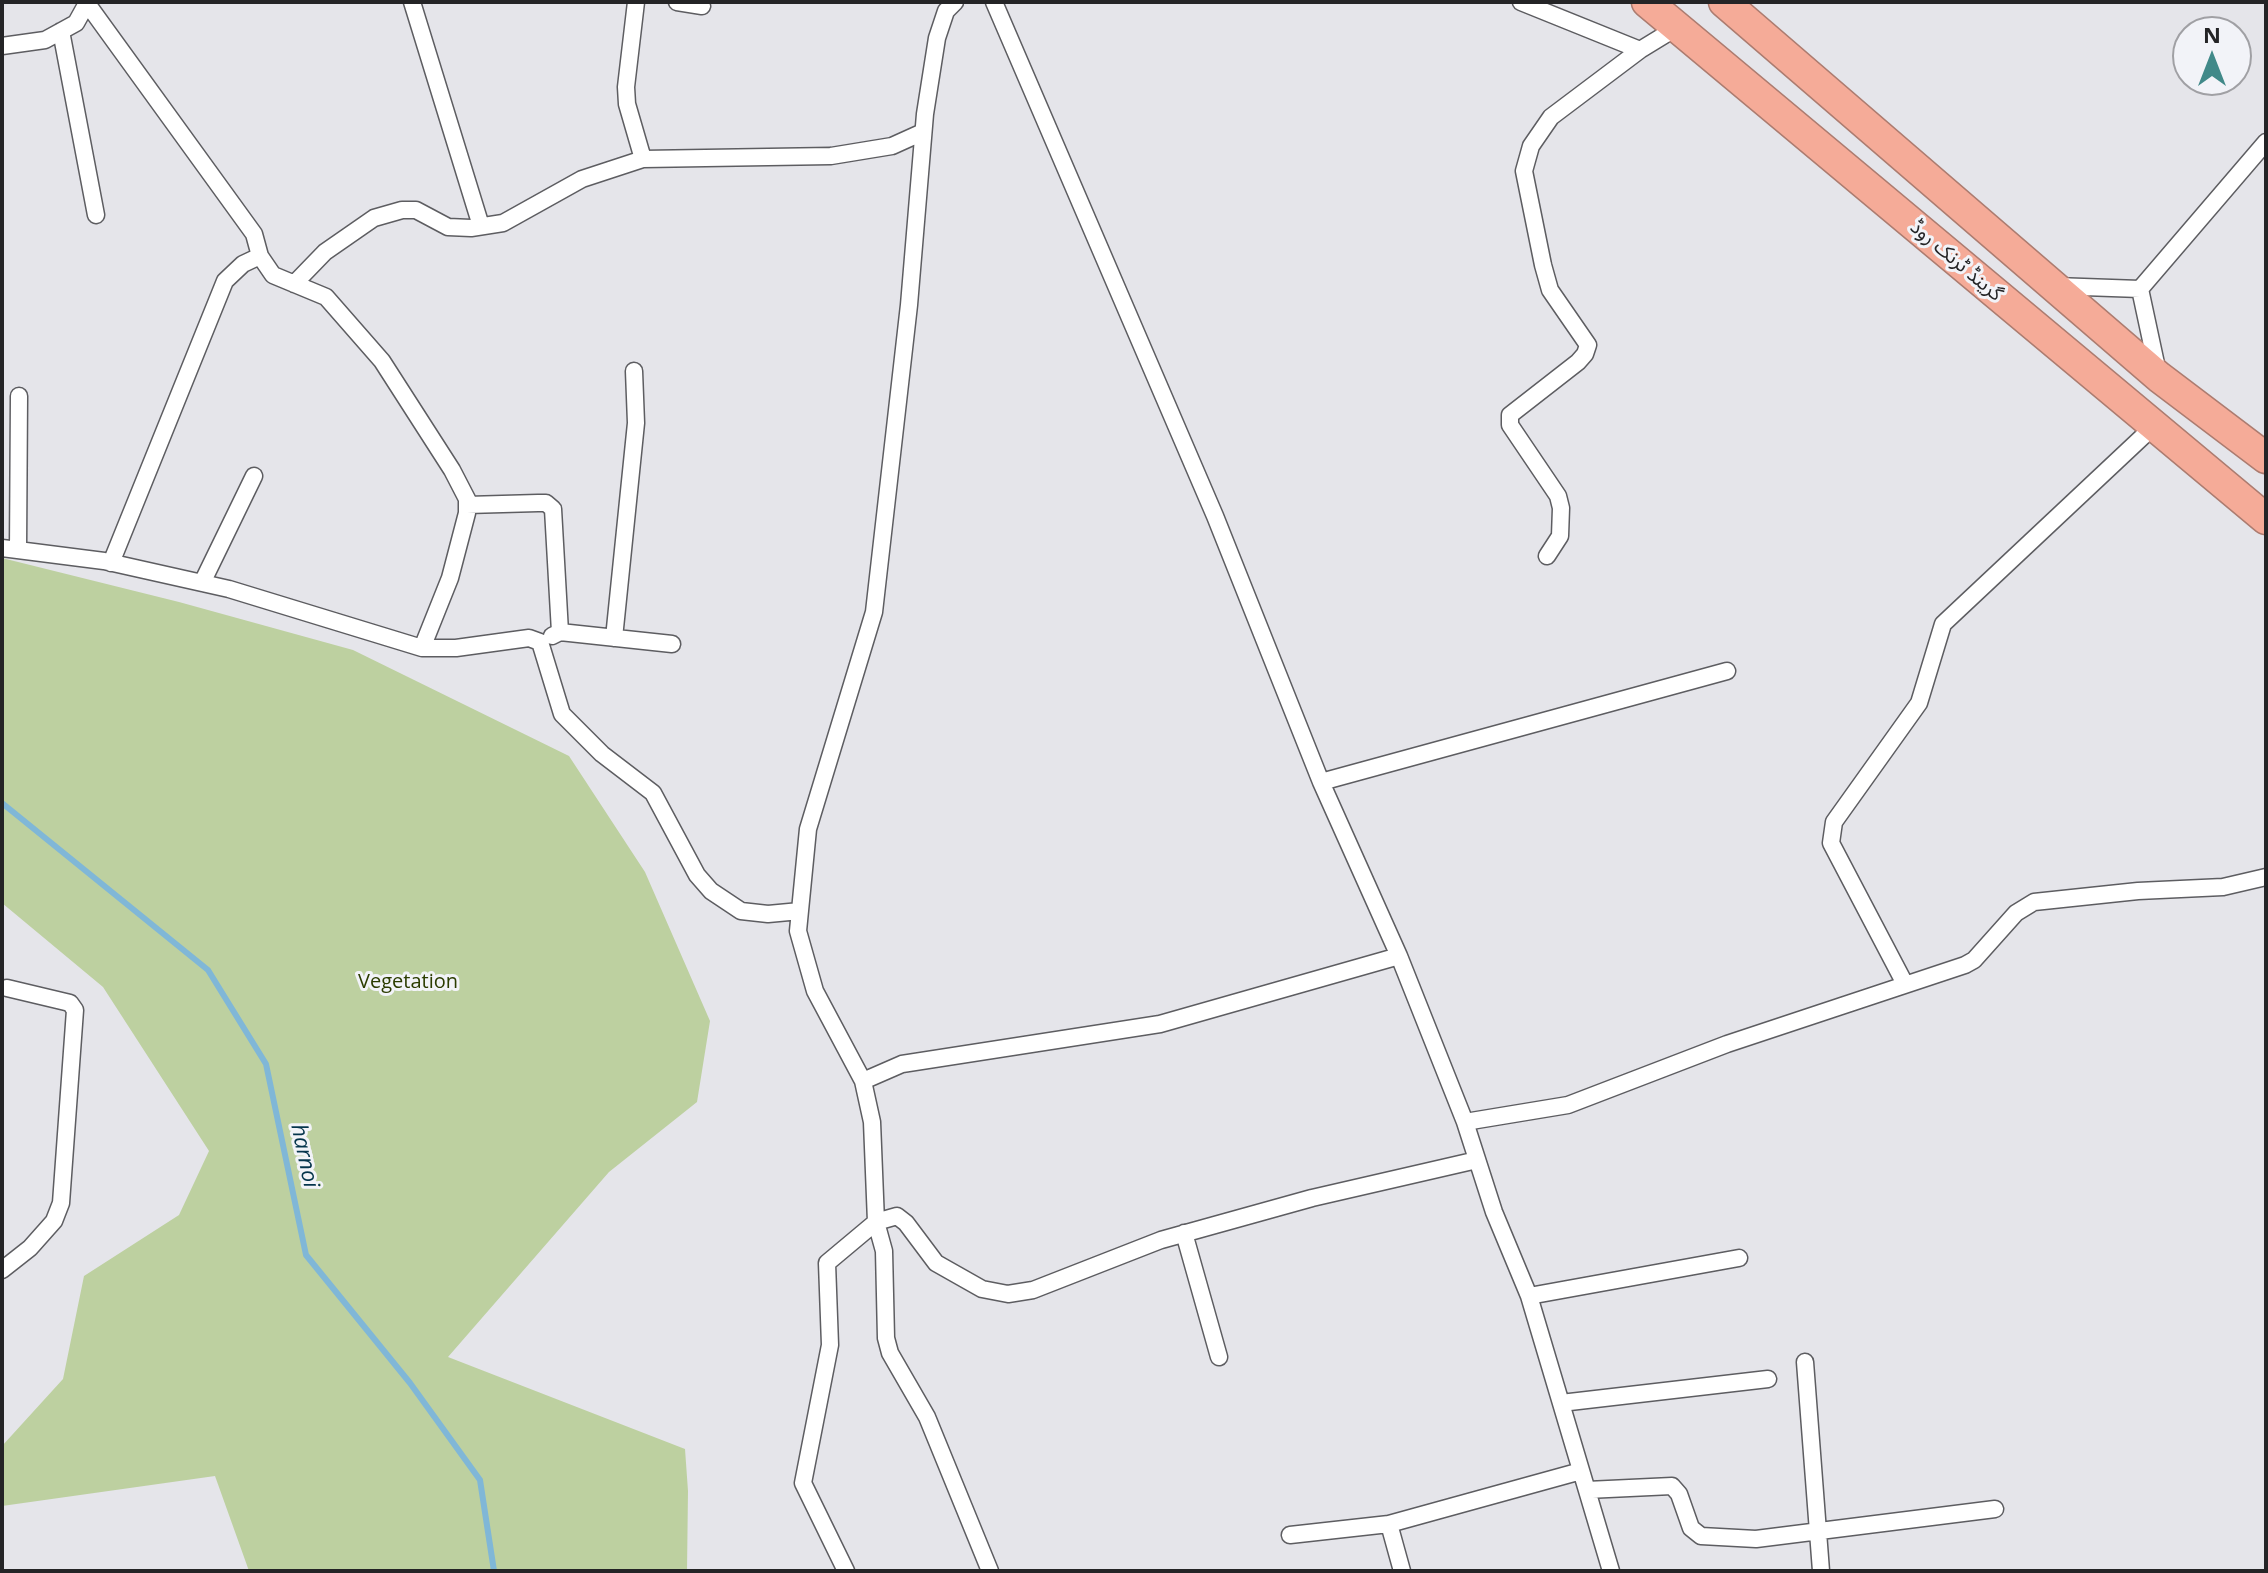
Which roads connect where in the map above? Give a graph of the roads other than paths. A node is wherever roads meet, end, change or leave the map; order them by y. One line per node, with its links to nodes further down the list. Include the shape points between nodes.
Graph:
1 (412, 2): 19 (street)
2 (636, 2): 17 (street, via 626,87)
3 (677, 2): 10 (street)
4 (955, 2): 15 (street, via 946,11 937,38)
5 (994, 2): 42 (street, via 1215,516)
6 (1521, 2): 14 (street)
7 (1647, 2): 11 (highway, گرینڈ ٹرنک روڈ)
8 (1724, 2): 22 (highway)
9 (86, 3): 12 (street, via 76,23); 20 (street, via 254,234)
10 (702, 6)
11 (1676, 28): 14 (street); 27 (highway, گرینڈ ٹرنک روڈ)
12 (61, 31): 13 (street, via 45,40); 18 (street)
13 (2, 46)
14 (1640, 50): 33 (street, via 1551,117 1531,146 1524,171 1550,290 1588,345 1578,362 1510,415 1510,425 1558,496 1560,536)
15 (923, 132): 17 (street, via 892,146 831,156); 44 (street, via 874,612 808,829)
16 (2266, 142): 23 (street)
17 (643, 159): 19 (street, via 582,179 503,223)
18 (96, 215)
19 (481, 226): 21 (street, via 448,227 416,210 374,218 325,252)
20 (260, 256): 21 (street, via 273,275); 34 (street, via 225,281)
21 (294, 284): 30 (street, via 326,297 382,361 452,470)
22 (2051, 286): 23 (street); 25 (highway)
23 (2140, 289): 25 (street)
24 (634, 371): 37 (street, via 636,423)
25 (2159, 377): 28 (highway)
26 (19, 396): 32 (street)
27 (2154, 426): 31 (highway, گرینڈ ٹرنک روڈ); 46 (street, via 1943,624 1919,703 1834,822 1831,843)
28 (2266, 458)
29 (254, 476): 35 (street)
30 (467, 505): 36 (street, via 546,503 553,509); 40 (street, via 450,578)
31 (2266, 519)
32 (10, 549): 34 (street)
33 (1547, 556)
34 (111, 563): 35 (street)
35 (202, 583): 40 (street)
36 (560, 632): 37 (street); 38 (street)
37 (614, 638): 39 (street)
38 (540, 642): 40 (street, via 529,638); 44 (street, via 562,714 653,793 711,891 741,911)
39 (672, 644)
40 (422, 648)
41 (1727, 671): 42 (street)
42 (1321, 782): 45 (street)
43 (2266, 877): 46 (street, via 2223,887 2034,902 2016,913 1974,960)
44 (800, 911): 48 (street, via 798,931 815,991)
45 (1399, 956): 48 (street, via 1160,1024 902,1064); 49 (street)
46 (1905, 984): 49 (street, via 1568,1105)
47 (7, 988): 54 (street, via 70,1003 75,1010 61,1203 54,1221)
48 (863, 1081): 51 (street, via 872,1122)
49 (1465, 1122): 50 (street)
50 (1477, 1160): 52 (street); 55 (street)
51 (876, 1222): 52 (street, via 897,1216 936,1263 982,1289 1008,1294 1033,1290); 66 (street, via 827,1263 830,1345 803,1483); 67 (street, via 884,1251 890,1353 927,1417)
52 (1184, 1233): 56 (street)
53 (1739, 1258): 55 (street)
54 (2, 1270)
55 (1529, 1296): 59 (street)
56 (1219, 1357)
57 (1805, 1362): 64 (street)
58 (1768, 1379): 59 (street)
59 (1561, 1403): 60 (street)
60 (1581, 1471): 61 (street); 63 (street)
61 (1587, 1490): 64 (street, via 1672,1486 1691,1528 1701,1536 1756,1539); 69 (street)
62 (1995, 1509): 64 (street)
63 (1389, 1524): 65 (street); 68 (street)
64 (1817, 1531): 70 (street)
65 (1290, 1535)
66 (846, 1571)
67 (990, 1571)
68 (1402, 1571)
69 (1611, 1571)
70 (1821, 1571)

